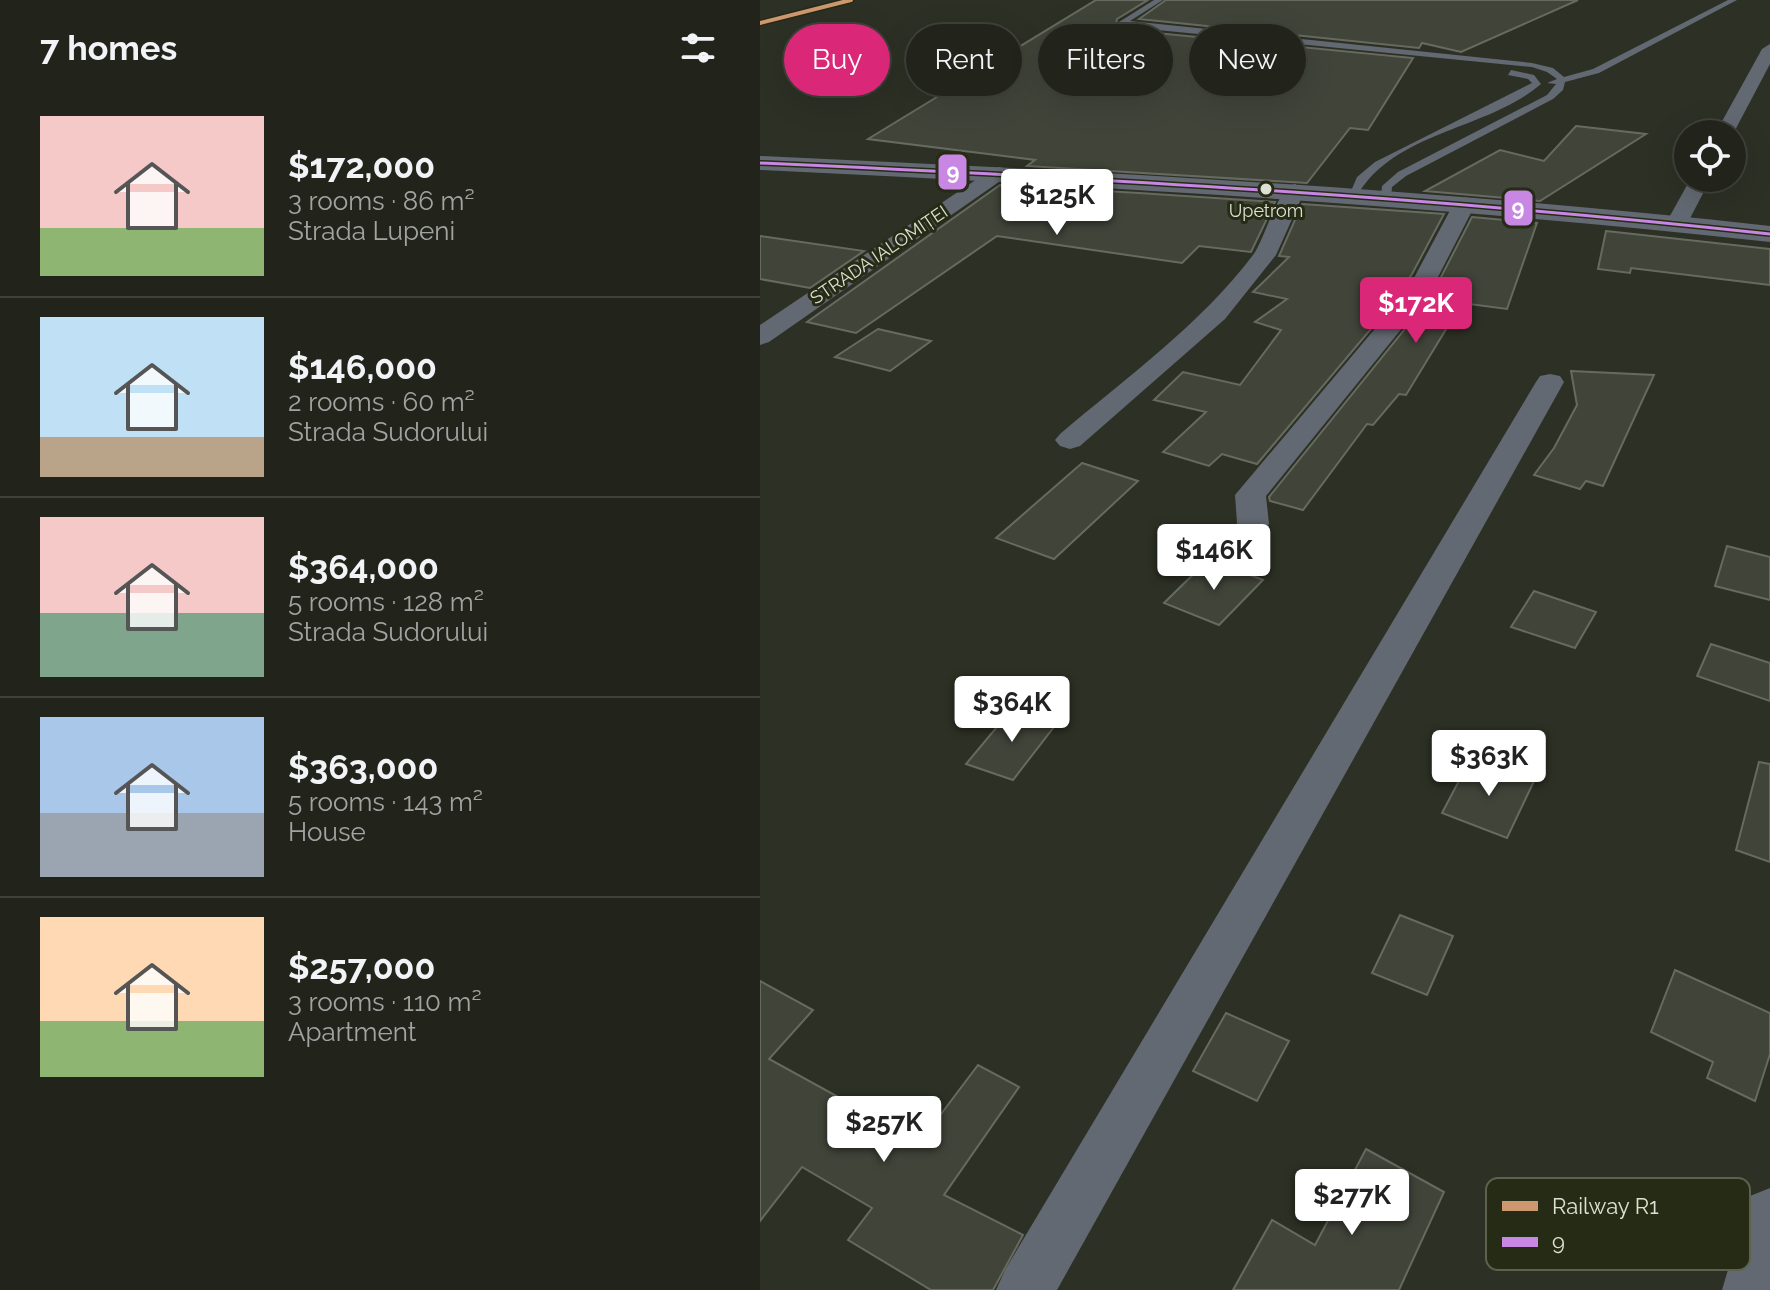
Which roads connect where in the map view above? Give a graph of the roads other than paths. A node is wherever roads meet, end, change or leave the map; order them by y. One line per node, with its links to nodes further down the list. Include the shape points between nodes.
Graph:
1 (1159, 0): 3 (lane)
2 (1733, 0): 6 (lane, via 1596,71)
3 (1123, 22): 6 (lane, via 1532,65 1557,73)
4 (1173, 41): 7 (lane, via 1500,72 1531,77)
5 (1770, 49): 8 (street)
6 (1563, 82): 7 (lane); 14 (lane, via 1550,97 1402,174 1387,186)
7 (1537, 84): 13 (lane, via 1387,160 1358,180)
8 (1732, 120)
9 (760, 163): 10 (street)
10 (999, 173): 11 (street); 18 (street, STRADA IALOMIȚEI)
11 (1295, 190): 13 (street); 20 (street, via 1265,255 1216,314)
12 (1694, 192): 16 (street)
13 (1353, 194): 14 (street)
14 (1386, 197): 15 (street)
15 (1465, 203): 16 (street); 21 (street, via 1398,317 1250,495 1253,524)
16 (1677, 223): 17 (street)
17 (1770, 234)
18 (760, 337)
19 (1550, 382): 23 (street)
20 (1070, 440)
21 (1236, 546)
22 (1770, 1216): 24 (street)
23 (1025, 1290)
24 (1751, 1290)

